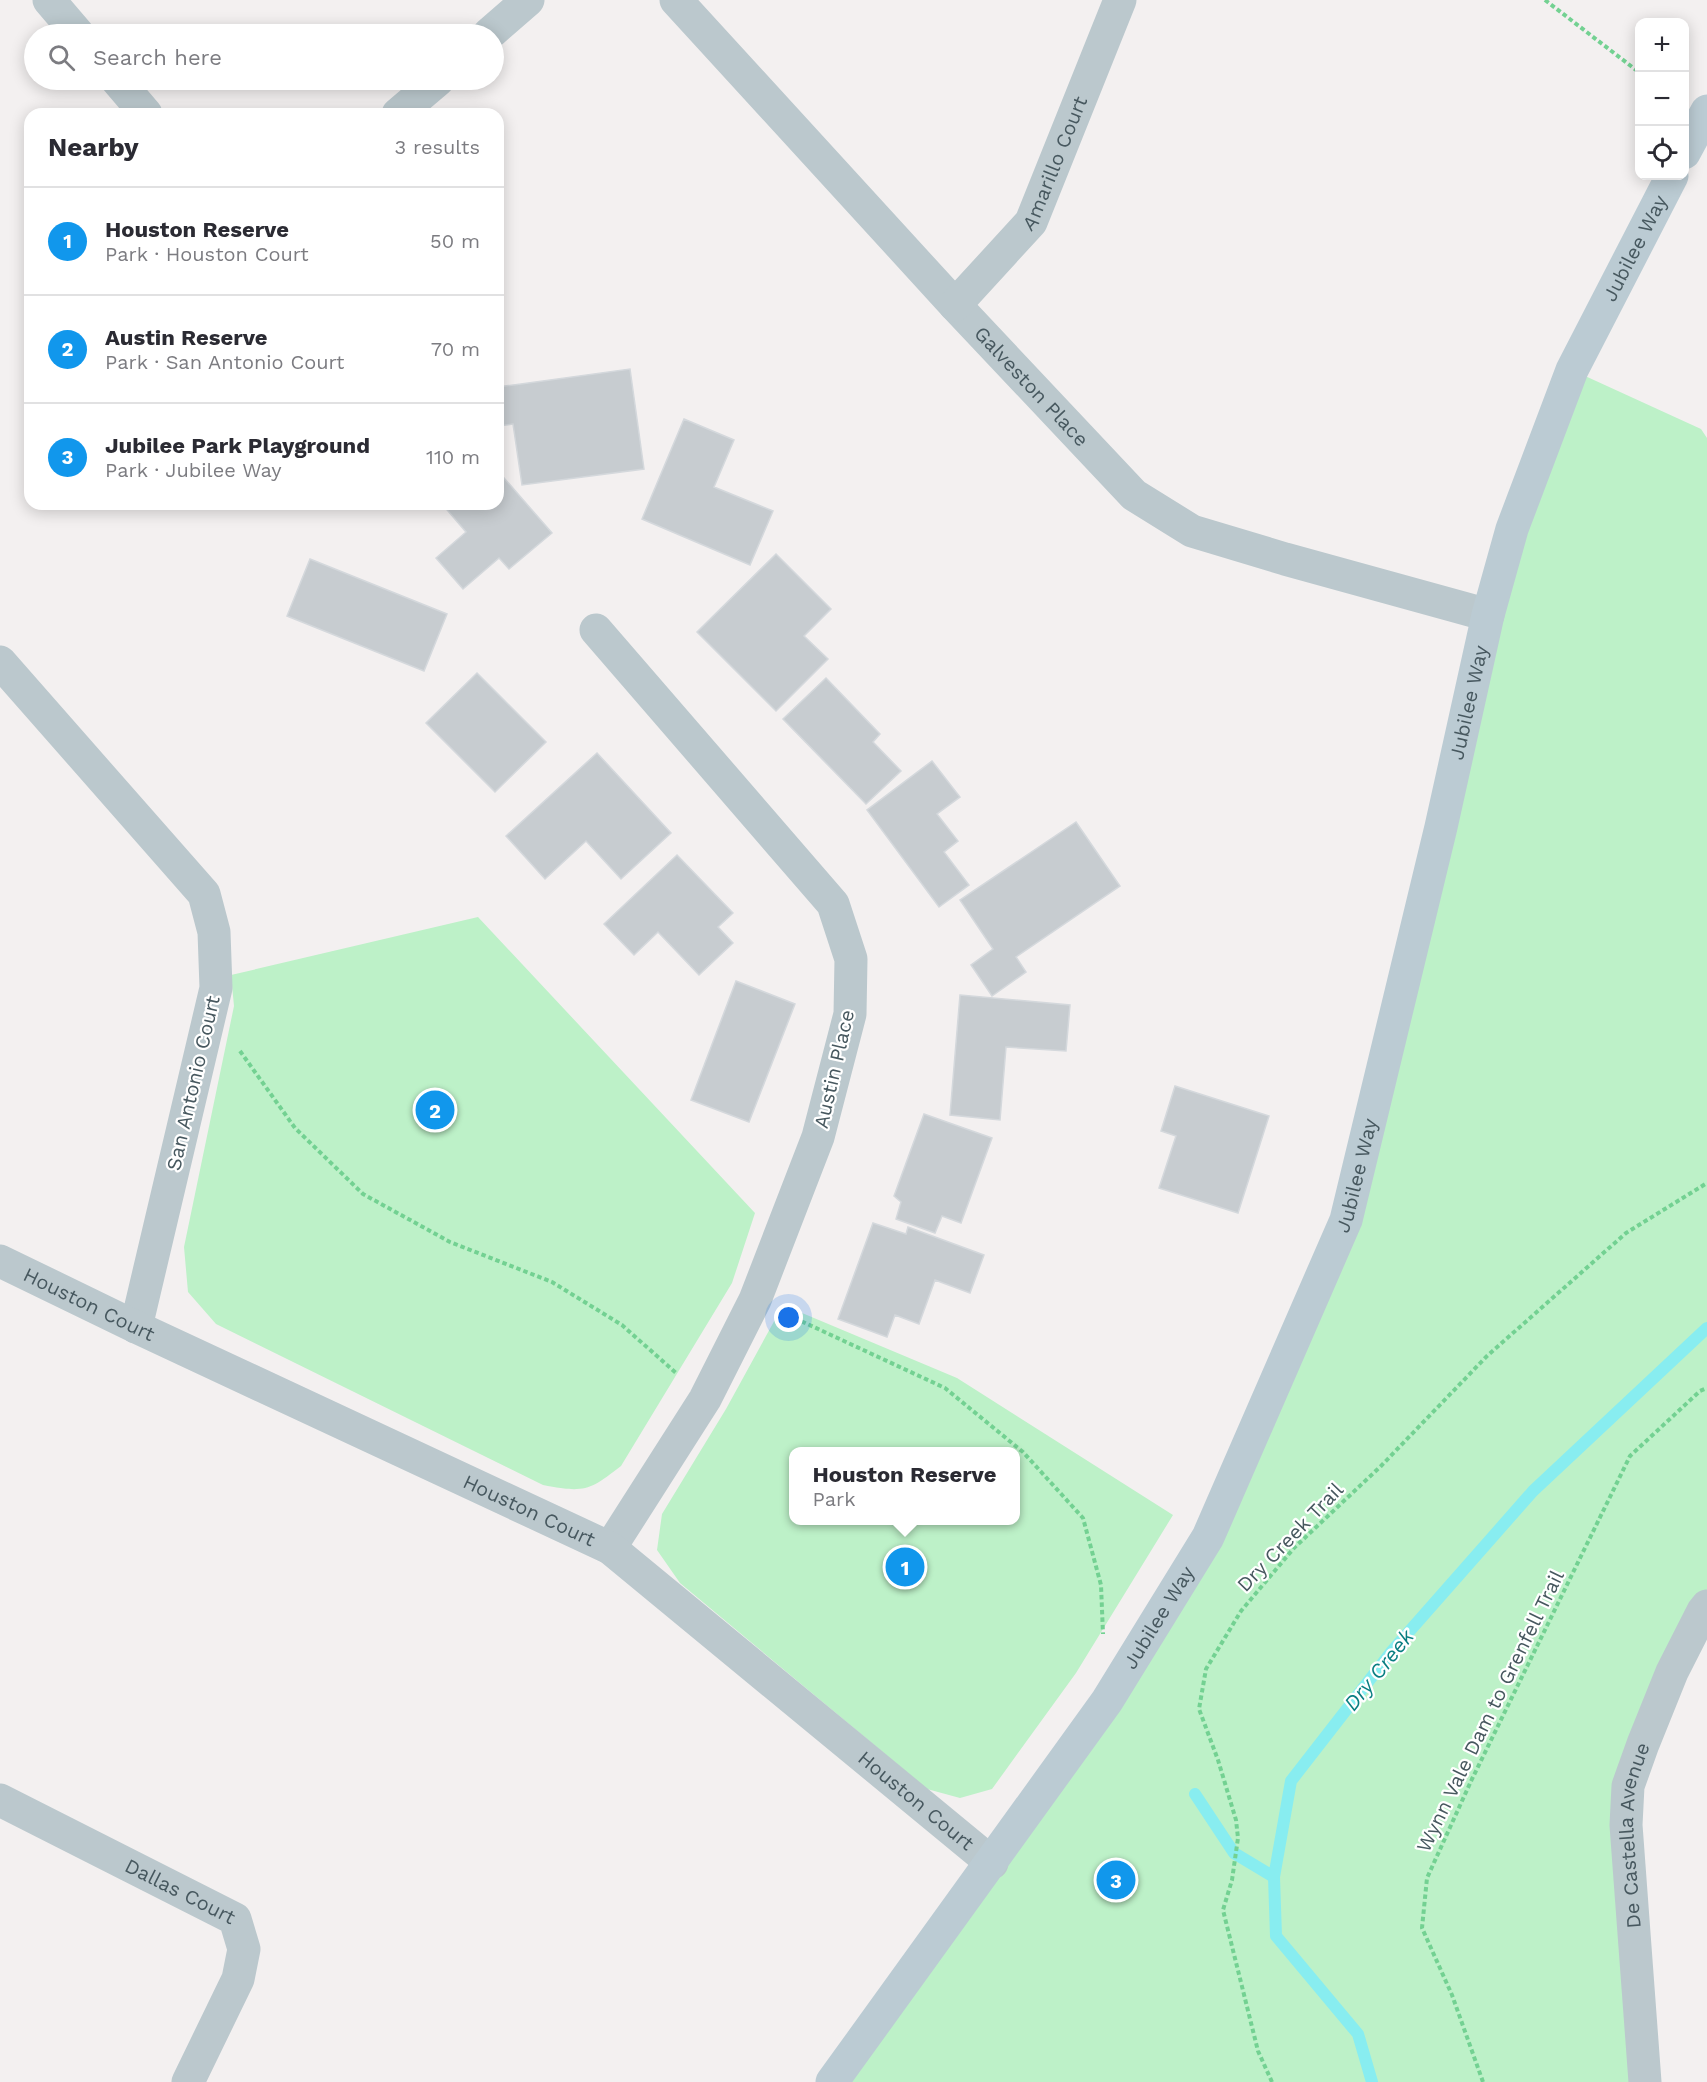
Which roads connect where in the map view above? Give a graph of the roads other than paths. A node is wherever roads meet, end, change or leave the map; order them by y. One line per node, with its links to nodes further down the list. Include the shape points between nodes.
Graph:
1 (49, 0): 5 (street)
2 (528, 0): 6 (street)
3 (676, 0): 14 (street, Galveston Place)
4 (1120, 0): 14 (street, Amarillo Court, via 1031,222)
5 (69, 24)
6 (500, 24)
7 (126, 90): 9 (street)
8 (426, 90): 10 (street)
9 (141, 108)
10 (405, 108)
11 (1707, 111): 12 (street)
12 (1689, 144)
13 (1670, 180): 15 (street, Jubilee Way, via 1572,370 1512,529)
14 (955, 305): 15 (street, Galveston Place, via 1134,495 1192,531)
15 (1488, 615): 23 (street, Jubilee Way, via 1346,1220 1208,1537 1107,1701)
16 (596, 630): 20 (street, Austin Place, via 834,904 851,959 850,1014 818,1137 755,1300 705,1399)
17 (0, 662): 19 (street, San Antonio Court, via 204,894 214,932 216,988)
18 (0, 1261): 19 (street, Houston Court)
19 (136, 1327): 20 (street, Houston Court)
20 (610, 1548): 23 (street, Houston Court)
21 (1707, 1606): 26 (street, De Castella Avenue, via 1672,1672 1628,1786 1626,1825)
22 (0, 1800): 24 (street, Dallas Court, via 235,1919 244,1949 238,1979)
23 (992, 1863): 25 (street, Jubilee Way)
24 (188, 2082)
25 (832, 2082)
26 (1645, 2082)

